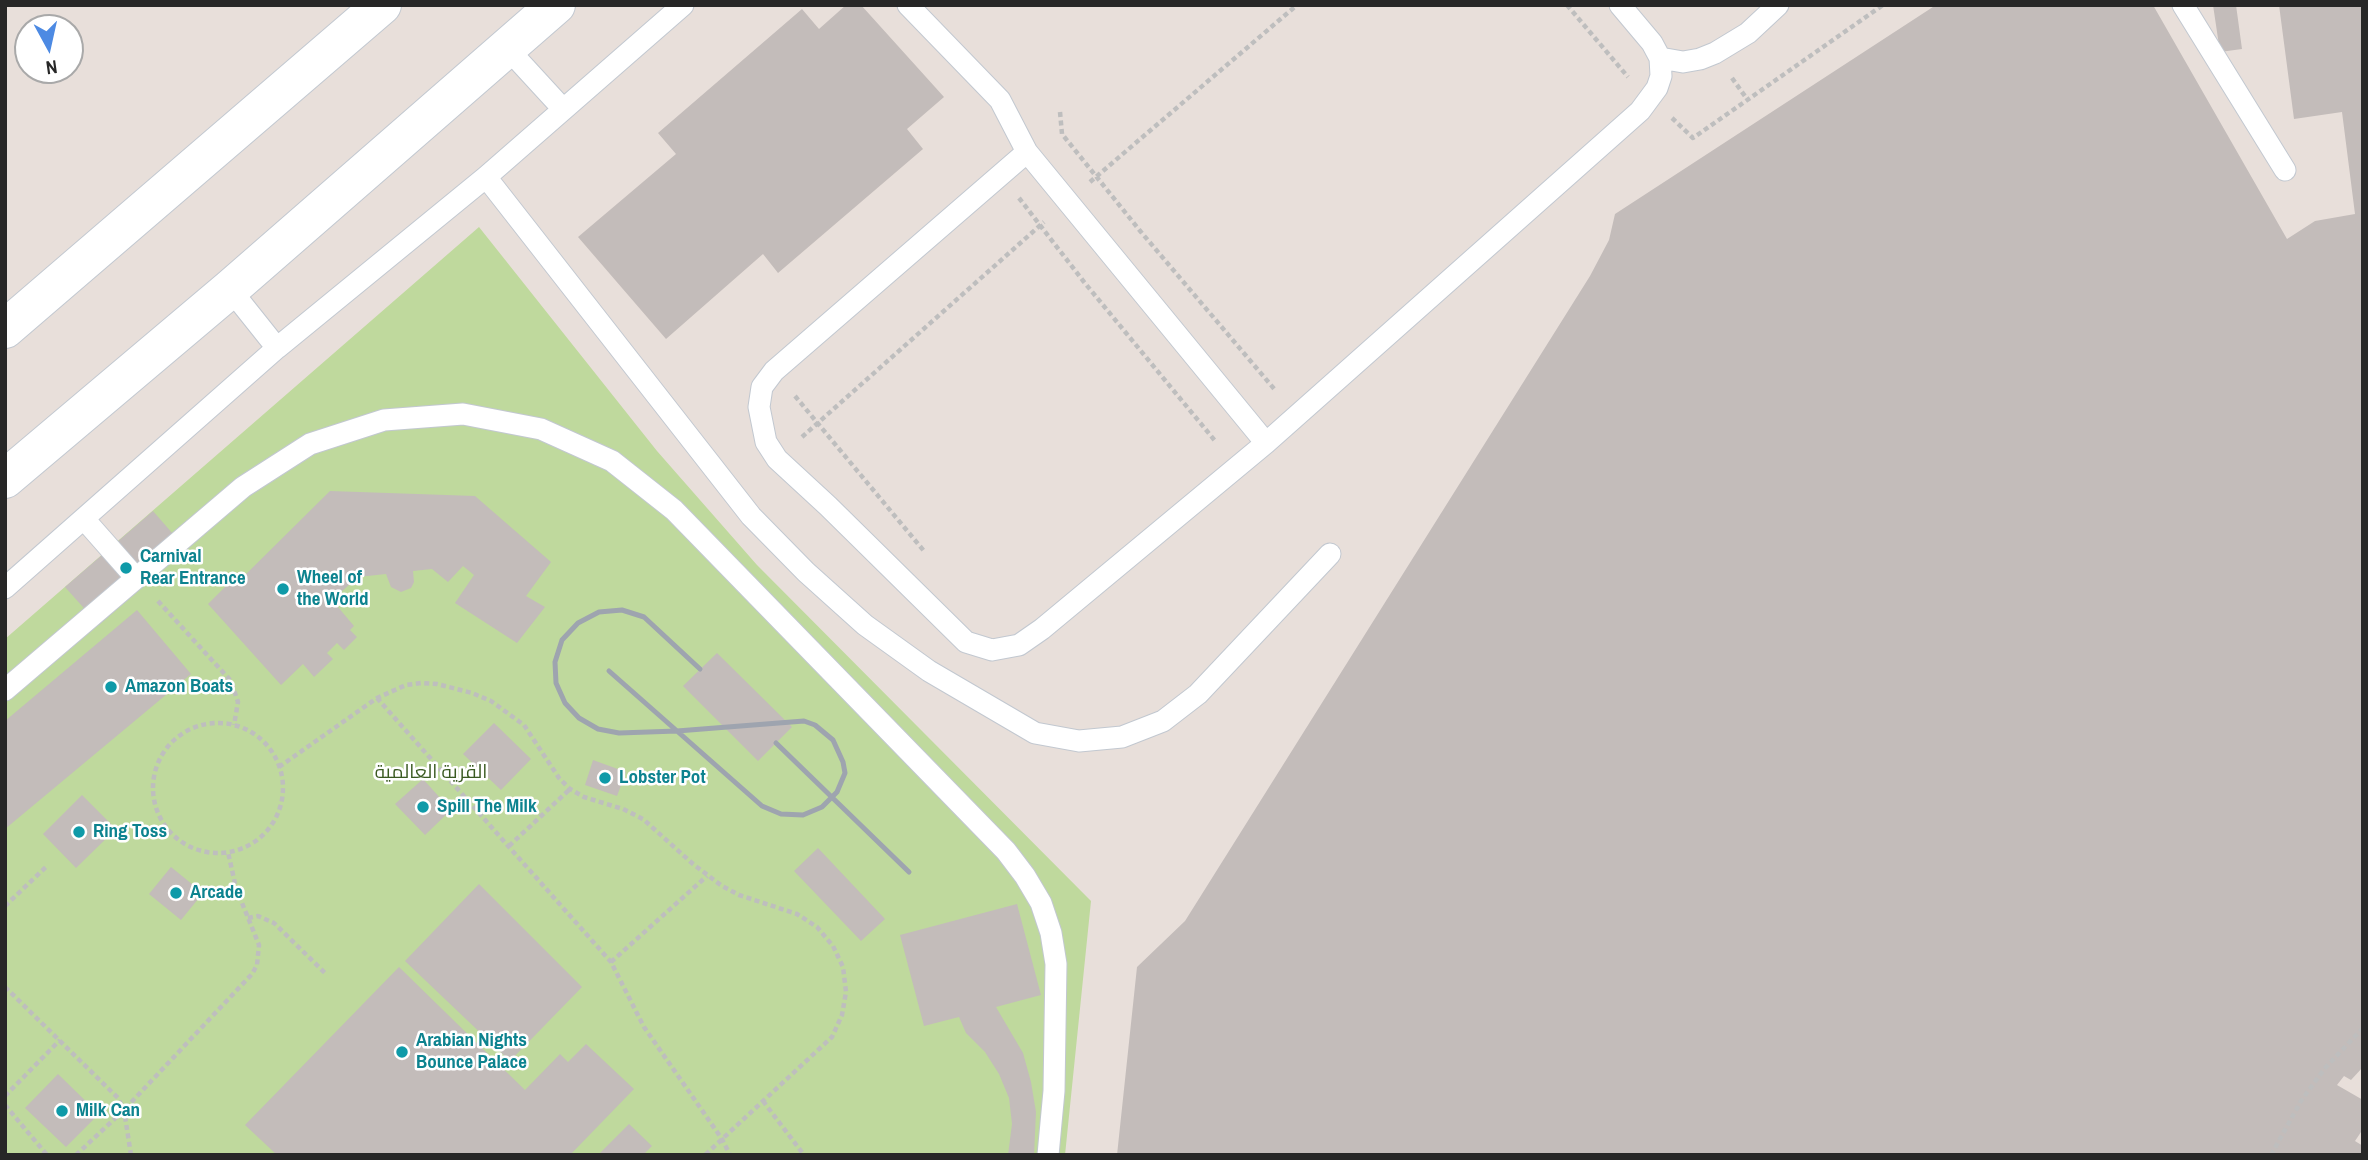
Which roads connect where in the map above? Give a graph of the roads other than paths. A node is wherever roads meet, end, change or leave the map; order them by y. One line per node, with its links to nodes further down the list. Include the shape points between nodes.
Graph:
1 (382, 5): 15 (street)
2 (556, 5): 8 (street)
3 (683, 5): 10 (lane)
4 (908, 5): 11 (lane, via 1000,100)
5 (1620, 5): 9 (lane)
6 (1778, 5): 9 (lane, via 1716,54 1683,62)
7 (2183, 5): 12 (lane)
8 (507, 48): 10 (lane); 14 (street)
9 (1660, 58): 17 (lane, via 1657,88 1640,111)
10 (563, 109): 13 (lane)
11 (1027, 152): 17 (lane); 17 (lane, via 774,371 762,387 759,407 766,442 777,459 966,642 992,650 1019,645 1042,629)
12 (2285, 170)
13 (486, 177): 16 (lane); 20 (lane, via 751,516 806,572 865,625 929,671 1035,733 1079,741 1122,737 1163,721 1198,694)
14 (230, 289): 16 (lane); 18 (street)
15 (5, 329)
16 (277, 348): 19 (lane)
17 (1266, 443)
18 (5, 479)
19 (84, 519): 21 (lane); 22 (lane)
20 (1330, 554)
21 (136, 578): 23 (lane); 24 (lane, via 243,487 310,444 384,419 463,414 541,429 612,461 674,510 1026,876 1041,903 1056,964)
22 (5, 588)
23 (5, 690)
24 (1048, 1155)

